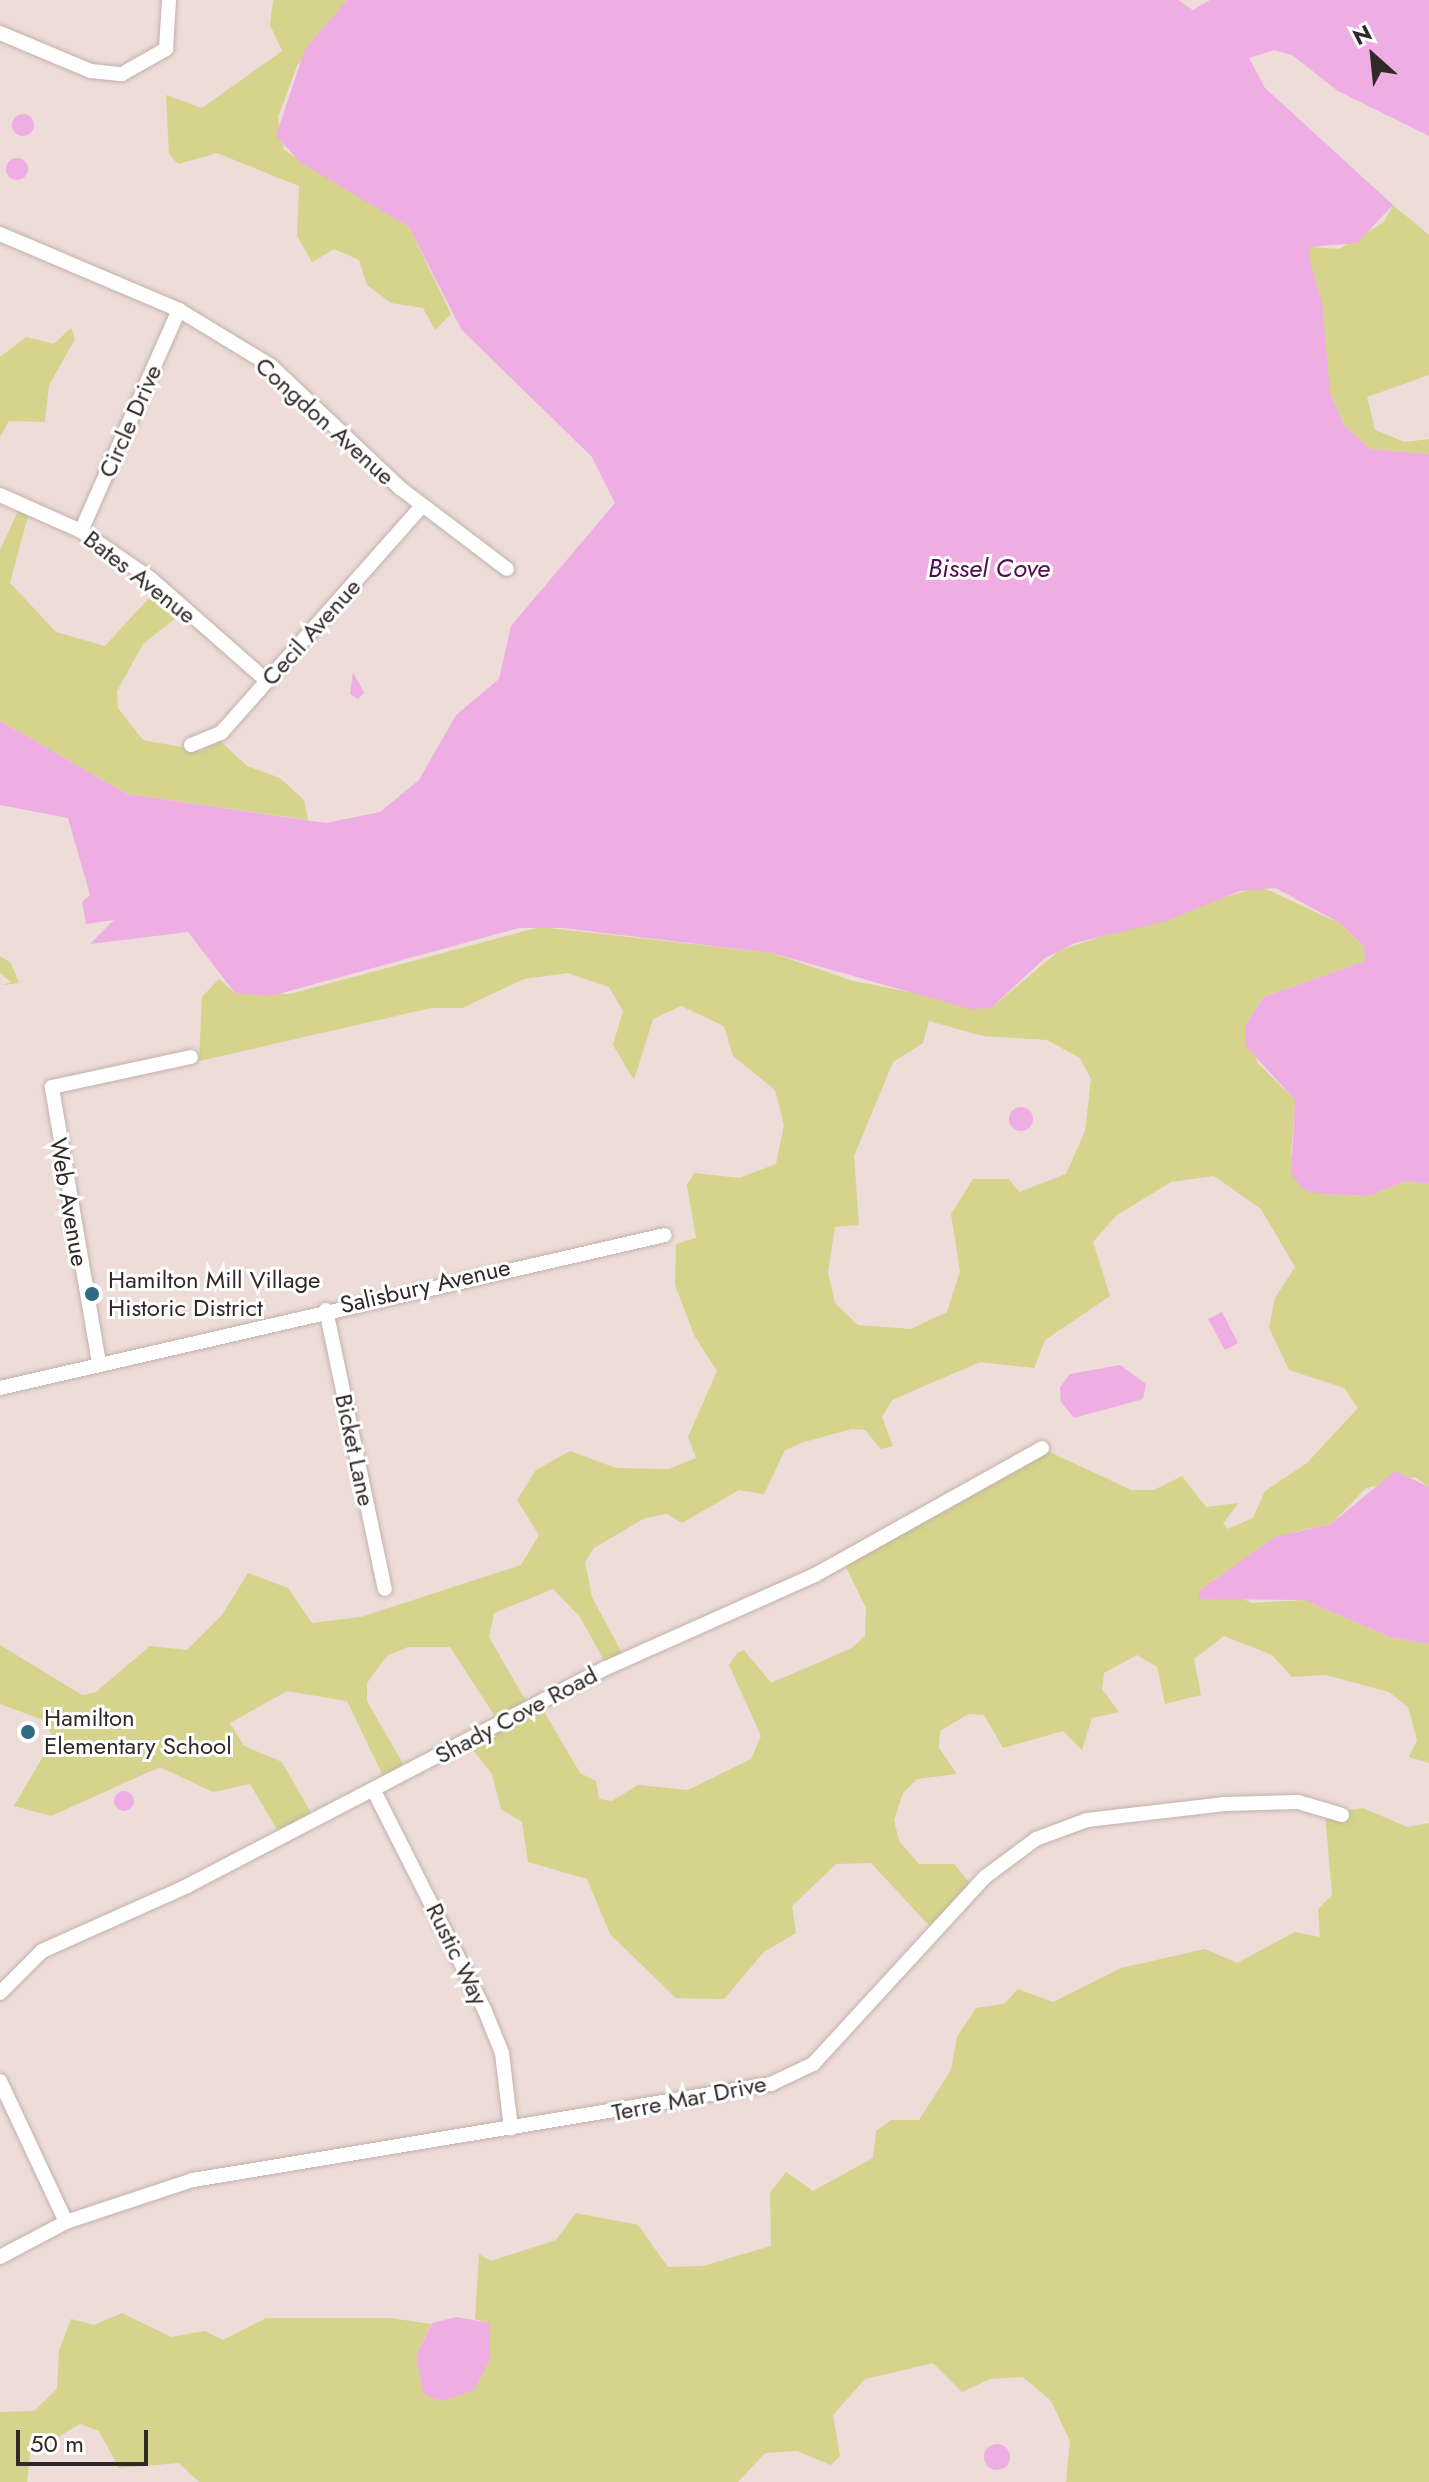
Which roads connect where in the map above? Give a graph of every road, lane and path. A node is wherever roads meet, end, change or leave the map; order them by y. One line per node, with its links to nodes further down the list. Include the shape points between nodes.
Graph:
1 (169, 0): 2 (street, via 166,49 122,74 91,71)
2 (0, 33)
3 (0, 234): 4 (street, Congdon Avenue)
4 (179, 310): 6 (street, Congdon Avenue, via 271,366); 7 (street, Circle Drive)
5 (0, 495): 7 (street, Bates Avenue)
6 (422, 506): 8 (street, Congdon Avenue); 9 (street, Cecil Avenue)
7 (81, 531): 9 (street, Bates Avenue, via 151,579)
8 (507, 569)
9 (267, 681): 10 (street, Cecil Avenue, via 221,733)
10 (191, 745)
11 (191, 1057): 14 (street, Web Avenue, via 52,1087)
12 (665, 1235): 13 (street, Salisbury Avenue)
13 (326, 1310): 14 (street, Salisbury Avenue); 17 (street, Bicket Lane)
14 (99, 1363): 15 (street, Salisbury Avenue)
15 (0, 1388)
16 (1042, 1448): 18 (street, Shady Cove Road, via 815,1575 606,1668)
17 (385, 1589)
18 (374, 1791): 20 (street, Shady Cove Road, via 42,1951); 22 (street, Rustic Way, via 485,2011 502,2053)
19 (1342, 1815): 22 (street, Terre Mar Drive, via 1298,1802 1225,1804 1087,1820 1036,1839 985,1877 813,2064 771,2084 713,2097)
20 (0, 1993)
21 (0, 2081): 23 (street)
22 (511, 2128): 23 (street, Terre Mar Drive, via 193,2180)
23 (66, 2222): 24 (street, Terre Mar Drive)
24 (0, 2257)

